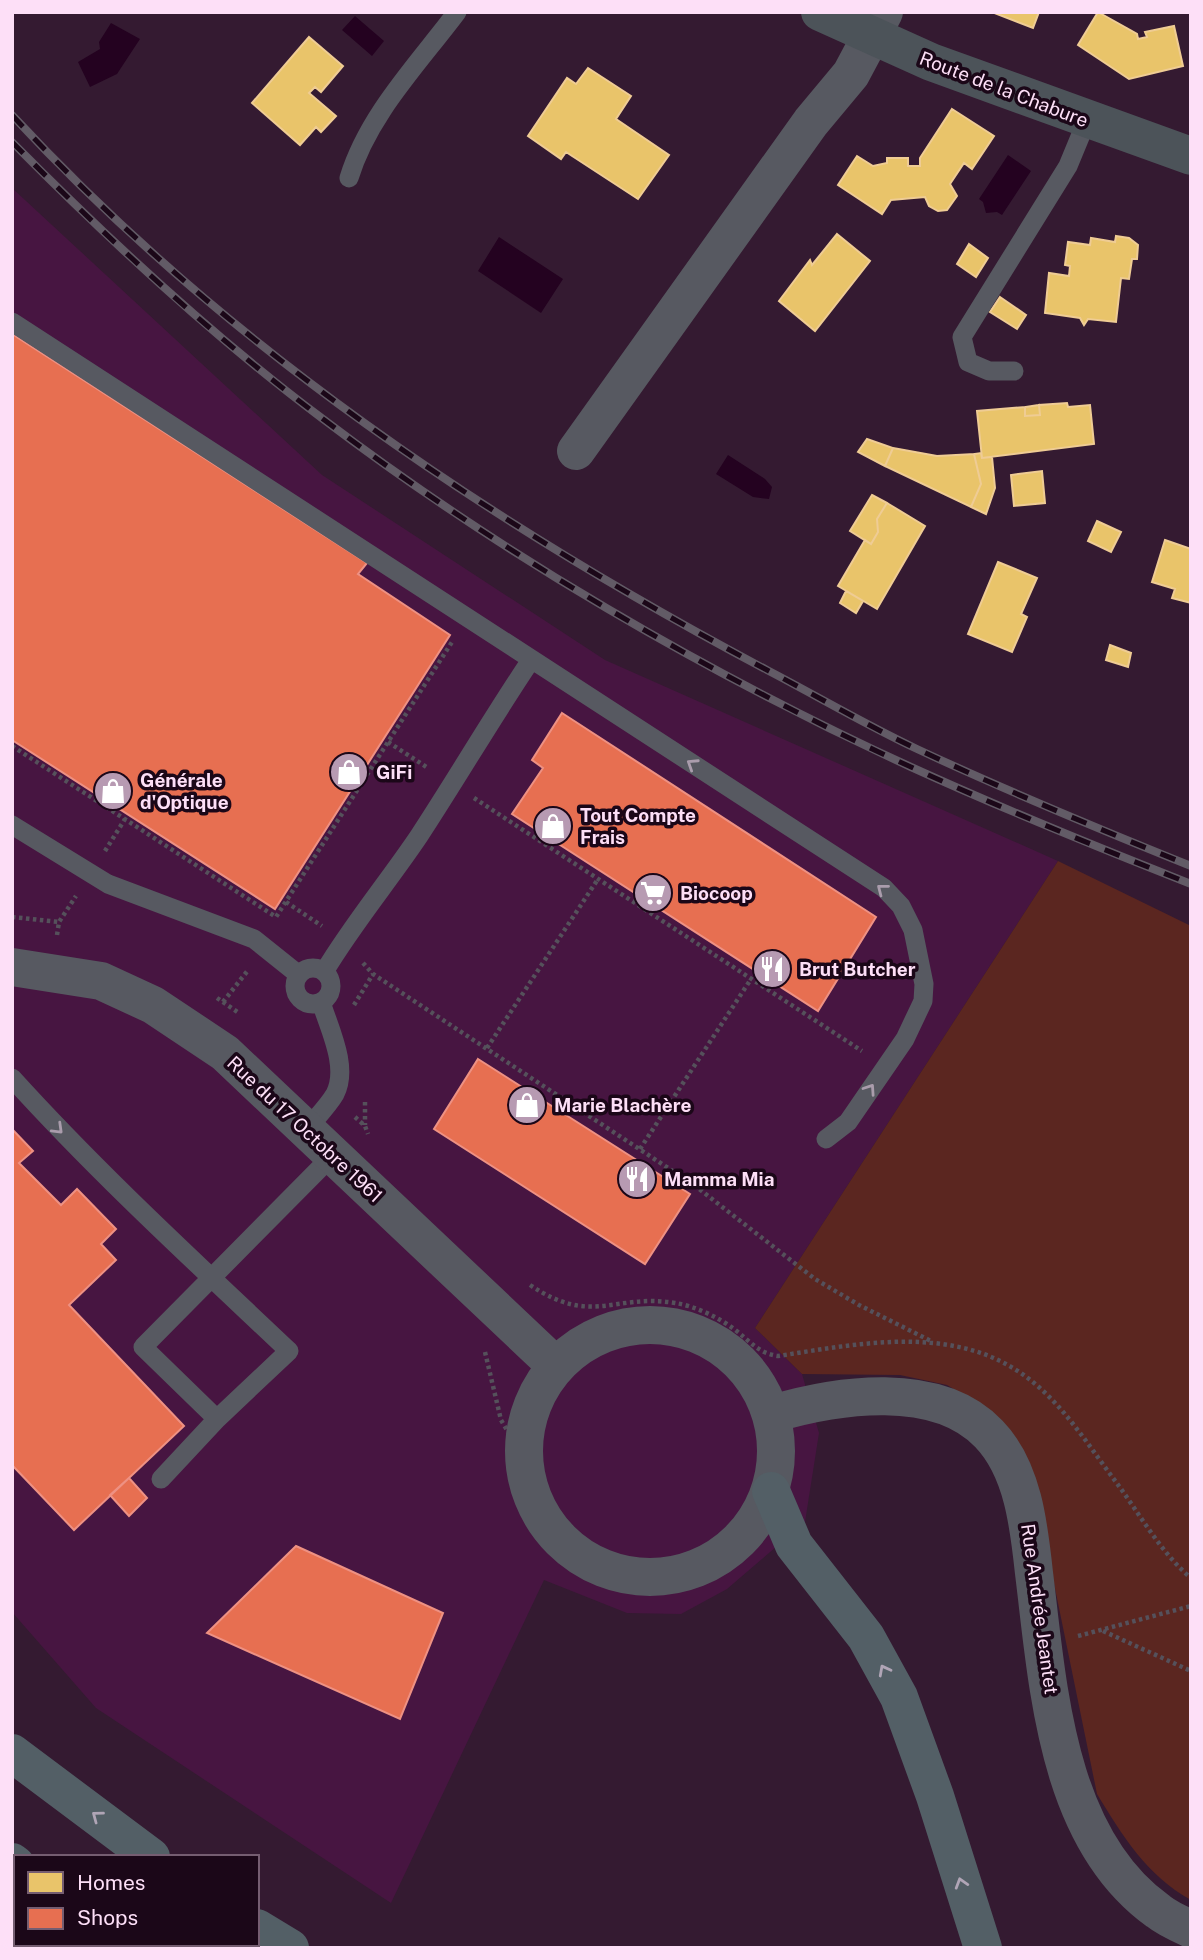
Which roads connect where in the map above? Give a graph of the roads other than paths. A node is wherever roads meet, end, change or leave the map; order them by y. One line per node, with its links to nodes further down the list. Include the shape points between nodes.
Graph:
1 (457, 12): 6 (lane, via 383,109 363,140)
2 (820, 12): 3 (main road, Route de la Chabure)
3 (878, 24): 4 (main road, Route de la Chabure, via 931,62); 9 (street, via 851,74 811,122)
4 (1087, 120): 5 (main road, Route de la Chabure); 8 (lane, via 1068,166 962,337 968,362 976,368)
5 (1191, 156)
6 (349, 178)
7 (12, 322): 10 (lane)
8 (1014, 371)
9 (576, 451)
10 (531, 660): 13 (lane); 17 (lane, one-way to 10, via 848,1122 916,1020 923,1001 913,930 901,906 884,888)
11 (12, 825): 14 (lane, via 108,884 254,939)
12 (12, 967): 18 (street, Rue du 17 Octobre 1961, via 101,981 153,1005 225,1053)
13 (324, 972): 14 (lane, via 308,968); 15 (lane, via 331,987)
14 (299, 975): 15 (lane, via 295,986 299,998 310,1004)
15 (321, 1002): 18 (lane, via 340,1073)
16 (12, 1078): 19 (lane, one-way to 19)
17 (826, 1139)
18 (320, 1142): 19 (lane); 20 (street, Rue du 17 Octobre 1961)
19 (211, 1276): 22 (lane, via 143,1347); 22 (lane, via 289,1351)
20 (555, 1365): 21 (street, via 584,1342 624,1326 667,1325 707,1338 741,1364); 24 (street, via 533,1403 524,1441 527,1479 541,1516 566,1546 599,1566 636,1577 674,1575 711,1562 760,1517)
21 (772, 1414): 24 (street); 28 (street, Rue Andrée Jeantet, via 833,1401 921,1399 961,1413 989,1433 1008,1462 1028,1520 1043,1645 1068,1773 1089,1828 1121,1875 1158,1911)
22 (217, 1419): 23 (lane)
23 (161, 1479)
24 (771, 1491): 30 (highway, one-way to 24, via 898,1697 866,1637 794,1545)
25 (12, 1753): 26 (highway, one-way to 25)
26 (148, 1855)
27 (259, 1929): 29 (highway)
28 (1191, 1930)
29 (290, 1948)
30 (983, 1948)

